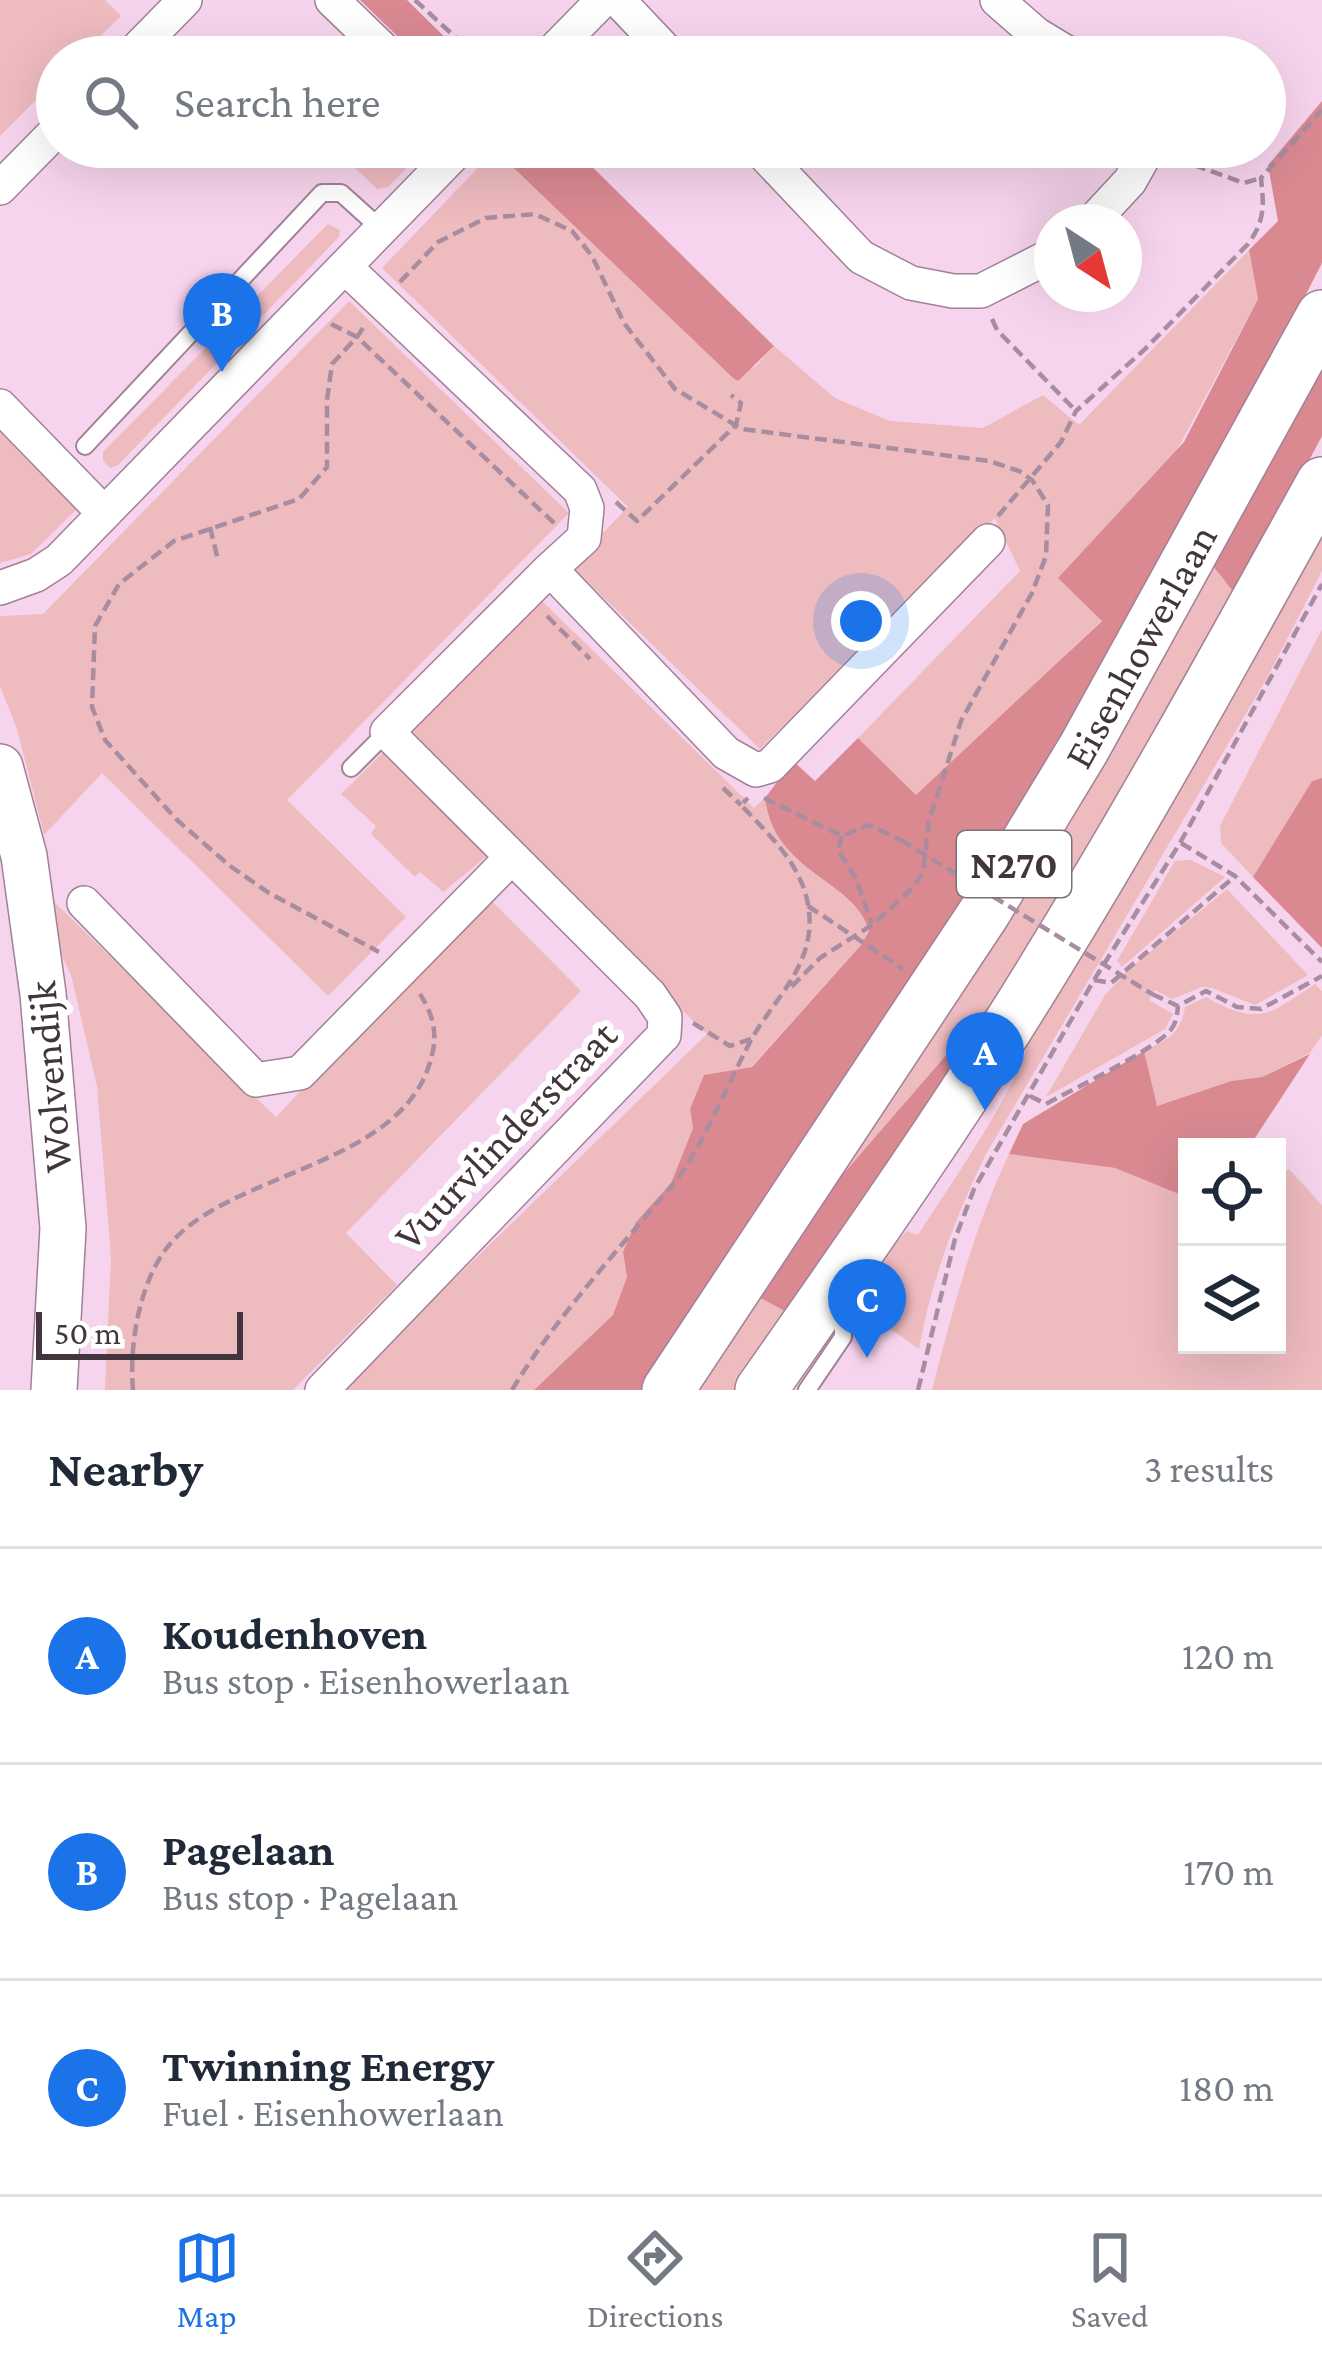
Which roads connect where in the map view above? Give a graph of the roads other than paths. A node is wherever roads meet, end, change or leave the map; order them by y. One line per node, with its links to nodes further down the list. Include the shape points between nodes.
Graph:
1 (185, 0): 6 (street)
2 (332, 0): 7 (street)
3 (603, 0): 8 (street)
4 (618, 0): 9 (street)
5 (998, 0): 10 (street)
6 (150, 36)
7 (369, 36)
8 (568, 36)
9 (651, 36)
10 (1039, 36)
11 (36, 151): 15 (street)
12 (440, 168): 17 (street)
13 (777, 168): 18 (street, via 861,257 911,283 981,291)
14 (1137, 168): 16 (street)
15 (0, 188)
16 (1109, 204)
17 (381, 229): 19 (street); 22 (lane, via 341,193 322,194)
18 (1034, 264)
19 (345, 267): 24 (street); 26 (street, via 580,490 584,538)
20 (1322, 316): 36 (main road, Eisenhowerlaan / N270, via 1084,748)
21 (0, 406): 24 (street)
22 (85, 446)
23 (1322, 483): 33 (main road, Eisenhowerlaan / N270, via 1053,955)
24 (104, 513): 27 (street, via 59,560)
25 (988, 541): 26 (street, via 770,766 756,770 725,753)
26 (550, 569): 28 (street)
27 (0, 588)
28 (387, 732): 30 (lane); 31 (street, Vuurvlinderstraat)
29 (0, 767): 34 (street, Wolvendijk, via 24,856 43,994 61,1204)
30 (351, 768)
31 (511, 858): 32 (street, via 300,1073 256,1080); 35 (street, Vuurvlinderstraat, via 650,994 664,1035)
32 (84, 903)
33 (842, 1274): 37 (main road, Eisenhowerlaan / N270); 38 (lane, via 843,1337)
34 (54, 1390)
35 (322, 1390)
36 (668, 1390)
37 (761, 1390)
38 (807, 1390)

